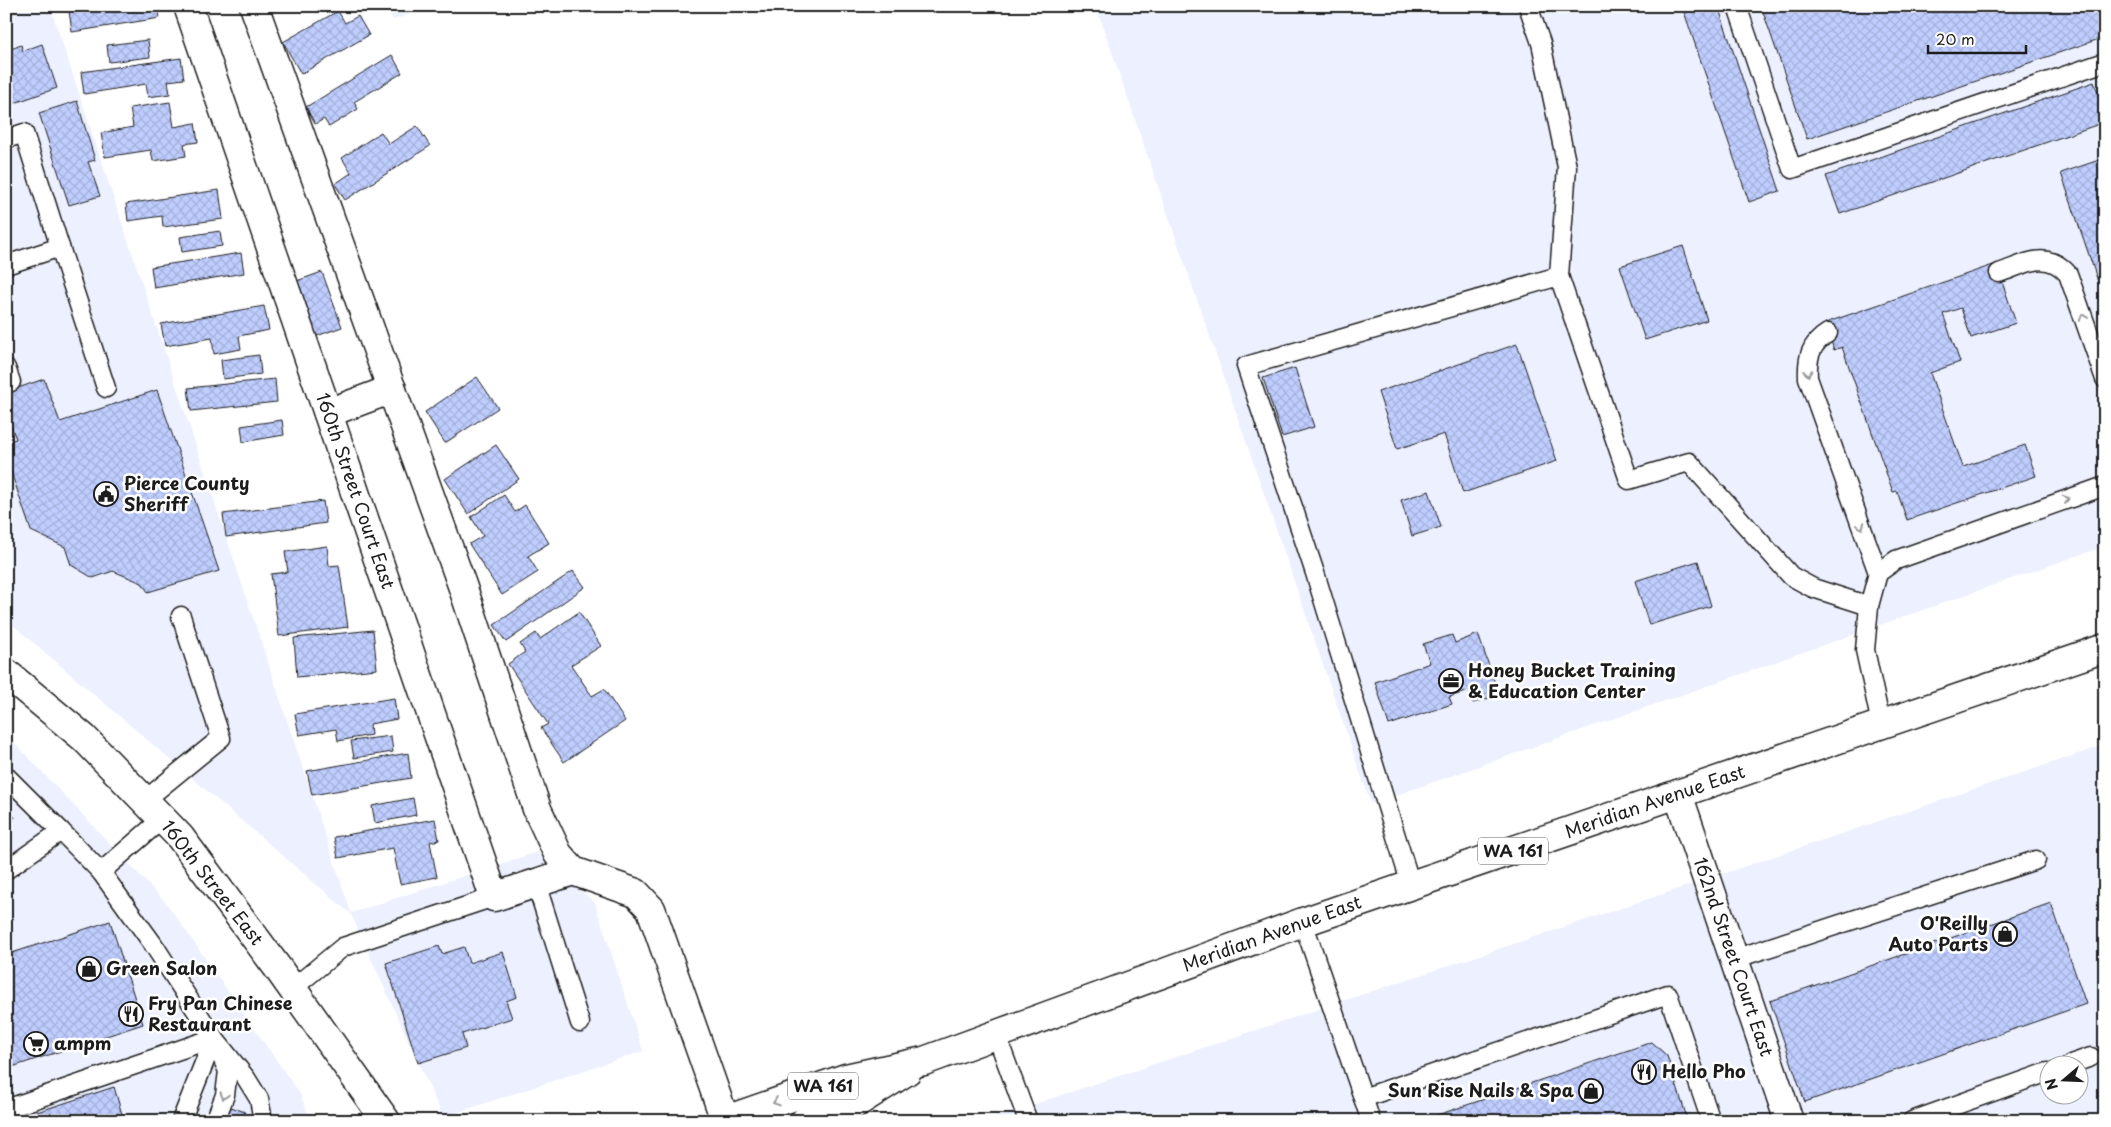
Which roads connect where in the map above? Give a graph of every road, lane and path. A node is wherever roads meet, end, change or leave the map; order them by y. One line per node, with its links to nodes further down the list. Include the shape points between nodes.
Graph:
1 (188, 6): 15 (street, 160th Street Court East)
2 (254, 6): 14 (street)
3 (1528, 6): 10 (lane, via 1541,43 1567,167)
4 (1737, 6): 5 (lane, via 1792,169)
5 (2105, 62)
6 (6, 139): 7 (lane, via 24,133)
7 (60, 247): 8 (lane); 13 (lane)
8 (6, 264)
9 (2000, 274): 12 (lane, one-way to 9, via 2068,274 2049,260 2034,261)
10 (1559, 276): 18 (lane, via 1628,480 1689,462 1791,576 1813,588); 32 (lane, via 1246,366 1315,574)
11 (1828, 333): 17 (lane, one-way to 17, via 1812,346 1807,362 1808,378)
12 (2105, 379)
13 (106, 388)
14 (392, 390): 15 (street); 29 (street, via 538,809 558,854)
15 (328, 413): 33 (street, 160th Street Court East)
16 (2105, 486): 17 (lane, one-way to 16, via 1896,560)
17 (1878, 573): 18 (lane)
18 (1869, 606): 22 (lane, via 1865,650)
19 (181, 616): 25 (lane, via 221,738)
20 (2105, 648): 22 (street, Meridian Avenue East / WA 161)
21 (6, 673): 25 (street, 160th Street East, via 84,738)
22 (1881, 724): 24 (street, Meridian Avenue East / WA 161)
23 (6, 776): 26 (lane)
24 (1678, 794): 32 (street, Meridian Avenue East / WA 161); 35 (street, 162nd Street Court East)
25 (154, 809): 30 (lane); 36 (street, 160th Street East, via 180,838)
26 (61, 831): 28 (lane); 30 (lane)
27 (2036, 860): 35 (lane)
28 (6, 870)
29 (573, 871): 31 (street); 46 (street, via 636,894 651,909)
30 (101, 872): 39 (lane)
31 (536, 883): 33 (street); 37 (lane)
32 (1411, 885): 34 (street, Meridian Avenue East / WA 161)
33 (494, 897): 36 (lane, via 343,946)
34 (1303, 922): 38 (street, Meridian Avenue East / WA 161); 44 (lane)
35 (1734, 959): 55 (street, 162nd Street Court East)
36 (292, 989): 50 (street, 160th Street East)
37 (580, 1022)
38 (996, 1034): 42 (street, Meridian Avenue East / WA 161); 52 (lane)
39 (214, 1038): 45 (lane); 47 (lane); 48 (lane, one-way to 48, via 228,1071 225,1095); 49 (lane, via 259,1099)
40 (2091, 1058): 41 (lane)
41 (2088, 1059)
42 (924, 1061): 46 (street, Meridian Avenue East / WA 161, one-way to 46, via 846,1078); 51 (street, Meridian Avenue East / WA 161, via 855,1104)
43 (2038, 1076): 56 (lane)
44 (1363, 1098): 53 (lane); 54 (lane, via 1668,994)
45 (6, 1109)
46 (724, 1120)
47 (181, 1121)
48 (215, 1121)
49 (260, 1121)
50 (386, 1121)
51 (804, 1121)
52 (1028, 1121)
53 (1371, 1121)
54 (1711, 1121)
55 (1789, 1121)
56 (1912, 1121)

